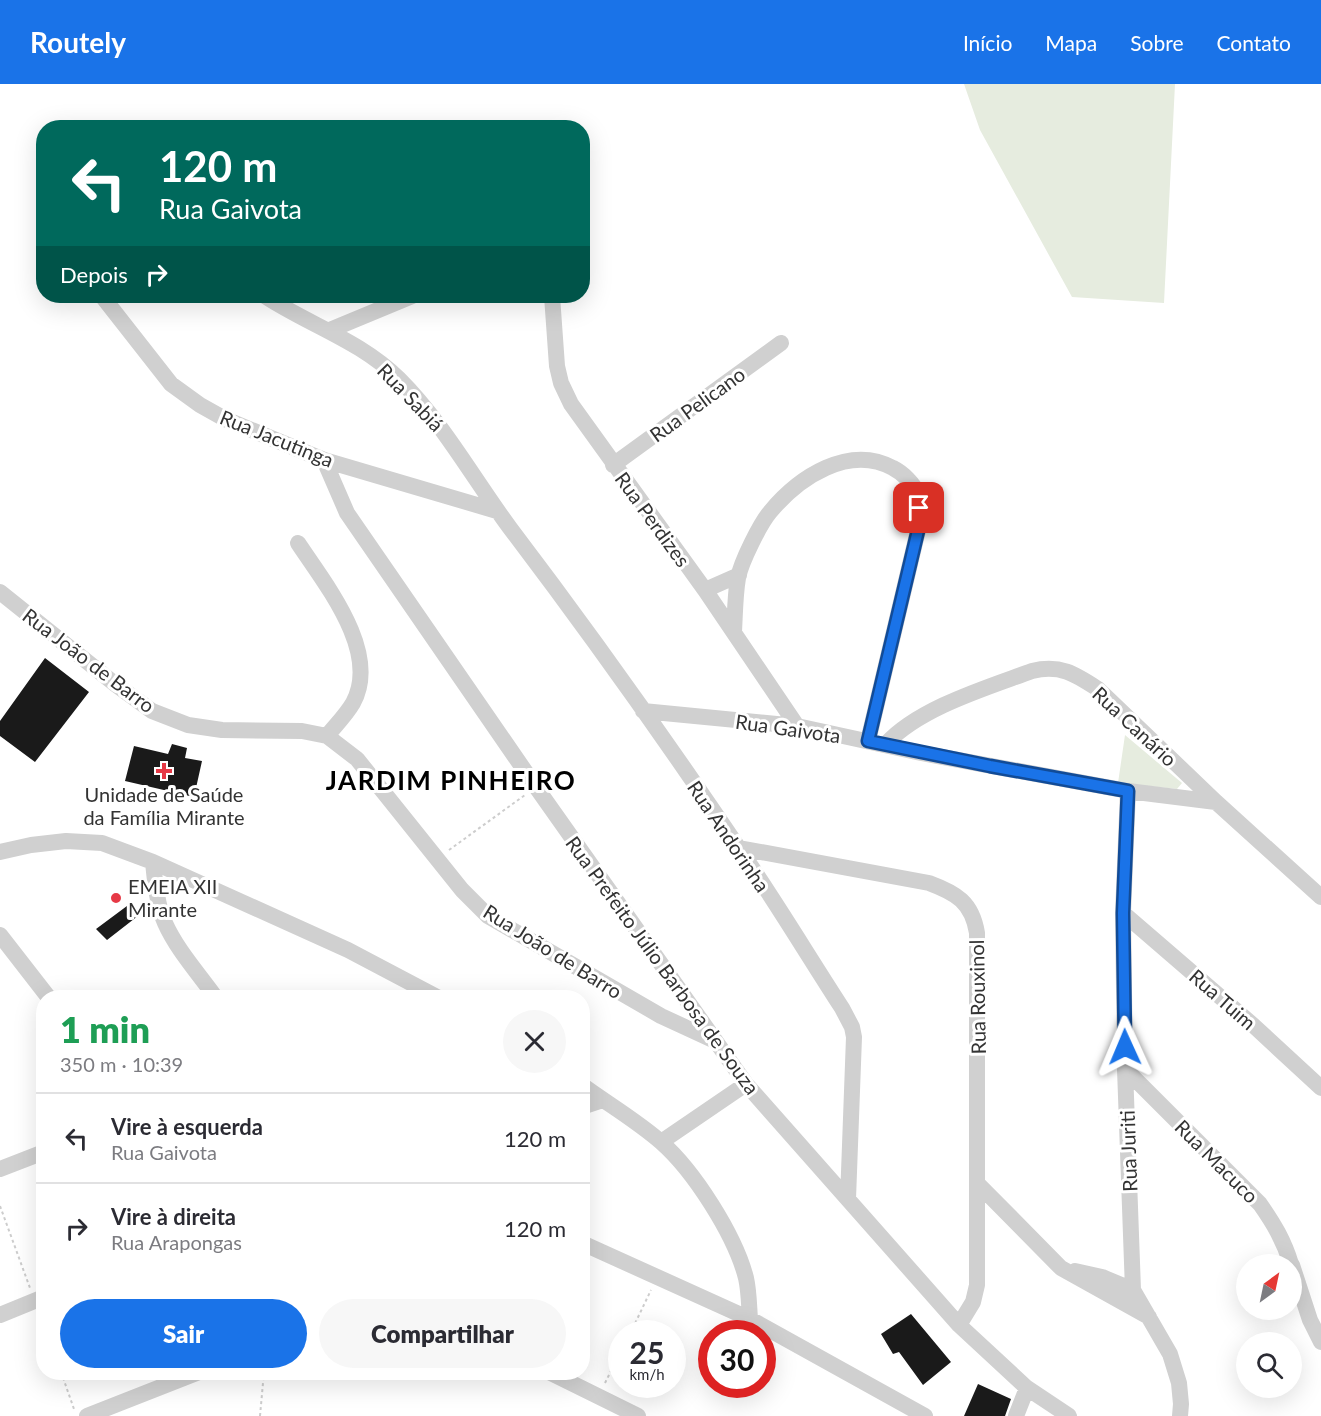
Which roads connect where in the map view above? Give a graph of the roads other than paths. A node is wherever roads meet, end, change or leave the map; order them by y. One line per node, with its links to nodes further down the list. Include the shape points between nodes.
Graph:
1 (107, 303): 7 (street, Rua Jacutinga, via 171,384 200,405)
2 (276, 303): 5 (street, Rua Sabiá)
3 (395, 303): 5 (street)
4 (552, 303): 8 (street, Rua Perdizes, via 561,382 571,404)
5 (330, 330): 9 (street, Rua Sabiá, via 398,377 433,417)
6 (781, 344): 8 (street, Rua Pelicano)
7 (324, 459): 9 (street, Rua Jacutinga); 31 (street, Rua Prefeito Júlio Barbosa de Souza, via 347,513)
8 (613, 465): 12 (street, Rua Perdizes)
9 (497, 511): 15 (street, Rua Andorinha)
10 (298, 543): 17 (street, via 337,602 361,668 353,704)
11 (739, 575): 12 (street); 14 (street); 18 (street, via 760,527 801,482 841,462 864,458 882,461 902,472 918,494 920,522)
12 (705, 590): 14 (street, Rua Perdizes)
13 (0, 592): 17 (street, Rua João de Barro, via 152,711 188,725 222,730 302,730)
14 (734, 632): 16 (street, Rua Perdizes)
15 (643, 711): 16 (street, Rua Gaivota); 22 (street, Rua Andorinha)
16 (797, 726): 18 (street, Rua Gaivota)
17 (327, 736): 31 (street, Rua João de Barro, via 357,759 462,890 488,916 661,1016)
18 (868, 741): 19 (street, Rua Gaivota)
19 (886, 744): 20 (street, Rua Gaivota); 21 (street, Rua Canário, via 909,723 938,708 1032,671 1047,667 1064,669 1098,689)
20 (1128, 791): 21 (street, Rua Gaivota); 26 (street, Rua Juriti)
21 (1216, 802): 25 (street, Rua Canário)
22 (739, 848): 41 (street, Rua Rouxinol, via 929,883 957,896 967,906 975,918 977,933); 42 (street, Rua Andorinha, via 852,1027)
23 (0, 852): 24 (street, via 66,841 102,843)
24 (153, 862): 29 (street, via 165,923); 30 (street, via 348,950)
25 (1321, 897)
26 (1123, 913): 32 (street, Rua Juriti); 34 (street, Rua Tuim)
27 (0, 935): 28 (street)
28 (43, 990)
29 (210, 990)
30 (424, 990)
31 (713, 1040): 33 (street, Rua Prefeito Júlio Barbosa de Souza)
32 (1125, 1069): 44 (street, Rua Macuco, via 1260,1204 1275,1224); 46 (street, Rua Juriti)
33 (746, 1084): 38 (street); 42 (street, Rua Prefeito Júlio Barbosa de Souza)
34 (1321, 1088)
35 (590, 1091): 36 (street)
36 (603, 1100): 37 (street); 38 (street)
37 (590, 1104)
38 (661, 1142): 51 (street, via 718,1215 746,1279)
39 (36, 1154): 40 (street)
40 (3, 1162)
41 (979, 1185): 45 (street); 52 (street, Rua Rouxinol, via 977,1286 974,1302)
42 (848, 1198): 52 (street, Rua Prefeito Júlio Barbosa de Souza)
43 (590, 1246): 51 (street)
44 (1288, 1254)
45 (1061, 1268): 46 (street, via 1102,1277); 50 (street)
46 (1133, 1290): 50 (street)
47 (1302, 1296): 53 (street, Rua Macuco)
48 (36, 1300): 49 (street)
49 (0, 1315)
50 (1150, 1317): 62 (street, via 1170,1354 1179,1383)
51 (750, 1319): 59 (street)
52 (959, 1325): 56 (street, Rua Prefeito Júlio Barbosa de Souza)
53 (1321, 1342)
54 (179, 1380): 57 (street)
55 (565, 1380): 58 (street)
56 (1027, 1388): 60 (street); 61 (street, Rua Prefeito Júlio Barbosa de Souza)
57 (87, 1416)
58 (638, 1416)
59 (925, 1416)
60 (1016, 1416)
61 (1069, 1416)
62 (1180, 1416)

